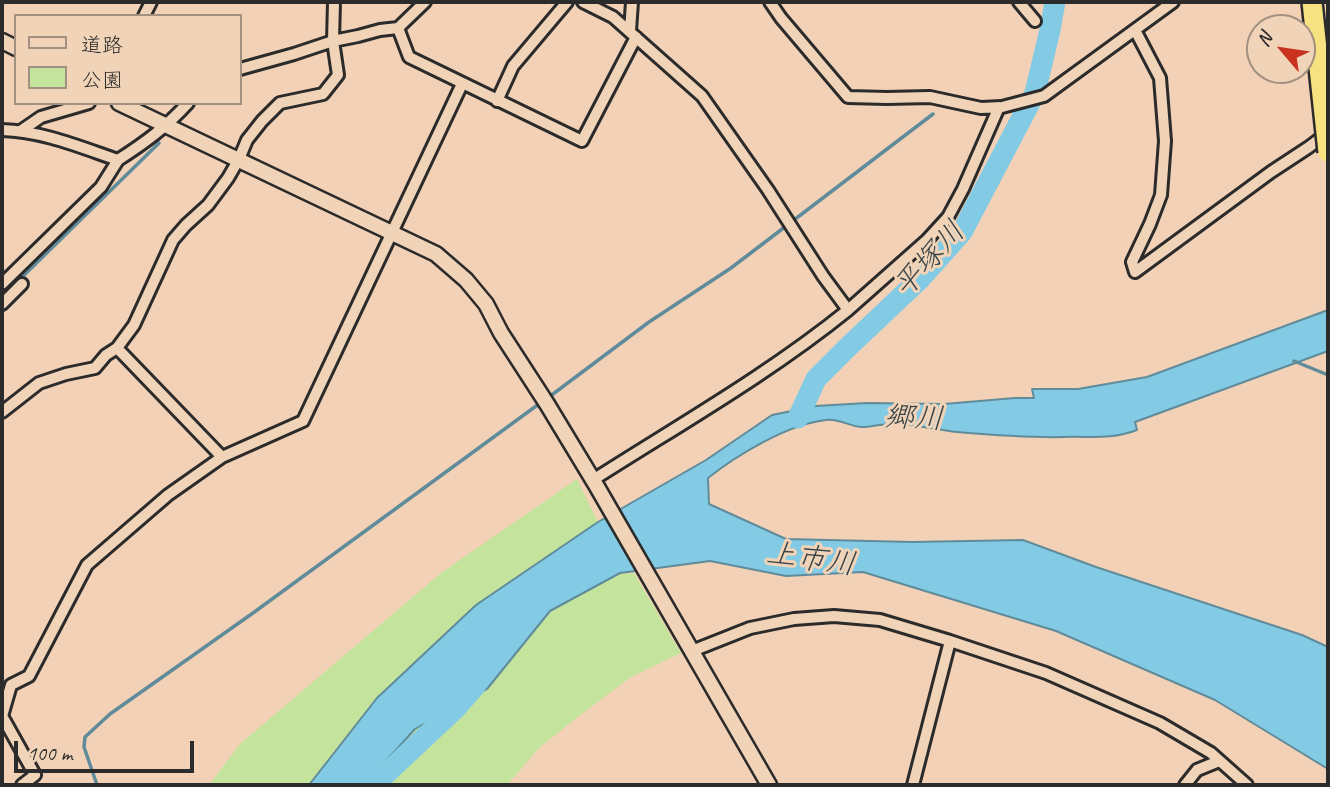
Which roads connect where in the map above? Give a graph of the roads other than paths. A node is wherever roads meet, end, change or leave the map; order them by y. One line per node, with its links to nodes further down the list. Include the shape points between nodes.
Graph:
1 (334, 2): 14 (street)
2 (425, 2): 11 (street)
3 (567, 2): 17 (street, via 513,66)
4 (583, 2): 13 (street, via 613,17)
5 (632, 2): 13 (street)
6 (770, 2): 21 (street, via 848,97 930,97 981,108)
7 (1019, 2): 10 (street)
8 (1173, 2): 12 (street)
9 (1312, 2): 26 (highway, bridge)
10 (1035, 21)
11 (398, 28): 14 (street); 16 (street, via 409,57)
12 (1135, 30): 21 (street, via 1044,96); 25 (street, via 1160,78 1165,141 1161,195 1132,262 1135,272)
13 (633, 34): 17 (street, via 582,141); 33 (street, via 702,96)
14 (333, 41): 15 (street); 27 (street, via 338,75 323,94 281,103 247,140)
15 (242, 68)
16 (462, 83): 17 (street); 29 (street)
17 (498, 101)
18 (82, 105): 24 (street, via 41,117)
19 (123, 105): 22 (street)
20 (186, 105): 22 (street)
21 (1002, 107): 33 (street, via 948,217)
22 (166, 126): 27 (street); 28 (street)
23 (2, 130): 24 (street)
24 (22, 130): 28 (street)
25 (1328, 132)
26 (1328, 152)
27 (239, 159): 29 (street); 34 (street, via 208,205 173,240 134,325)
28 (118, 160): 30 (street, via 105,190)
29 (392, 232): 36 (street, via 303,421); 37 (street, via 436,254 480,296)
30 (2, 284)
31 (22, 284): 32 (street)
32 (2, 304)
33 (848, 310): 37 (street, via 783,359)
34 (117, 348): 35 (street, via 94,368 39,383); 36 (street)
35 (2, 412)
36 (222, 457): 41 (street, via 168,495 87,565 29,676 11,685 2,716 35,775)
37 (594, 482): 39 (street)
38 (950, 640): 39 (street, via 880,620 834,616 750,628); 40 (street, via 1046,674 1160,723); 43 (street)
39 (690, 647): 42 (street)
40 (1219, 761): 44 (street, via 1197,770); 45 (street)
41 (22, 785)
42 (769, 785)
43 (913, 785)
44 (1185, 785)
45 (1247, 785)

